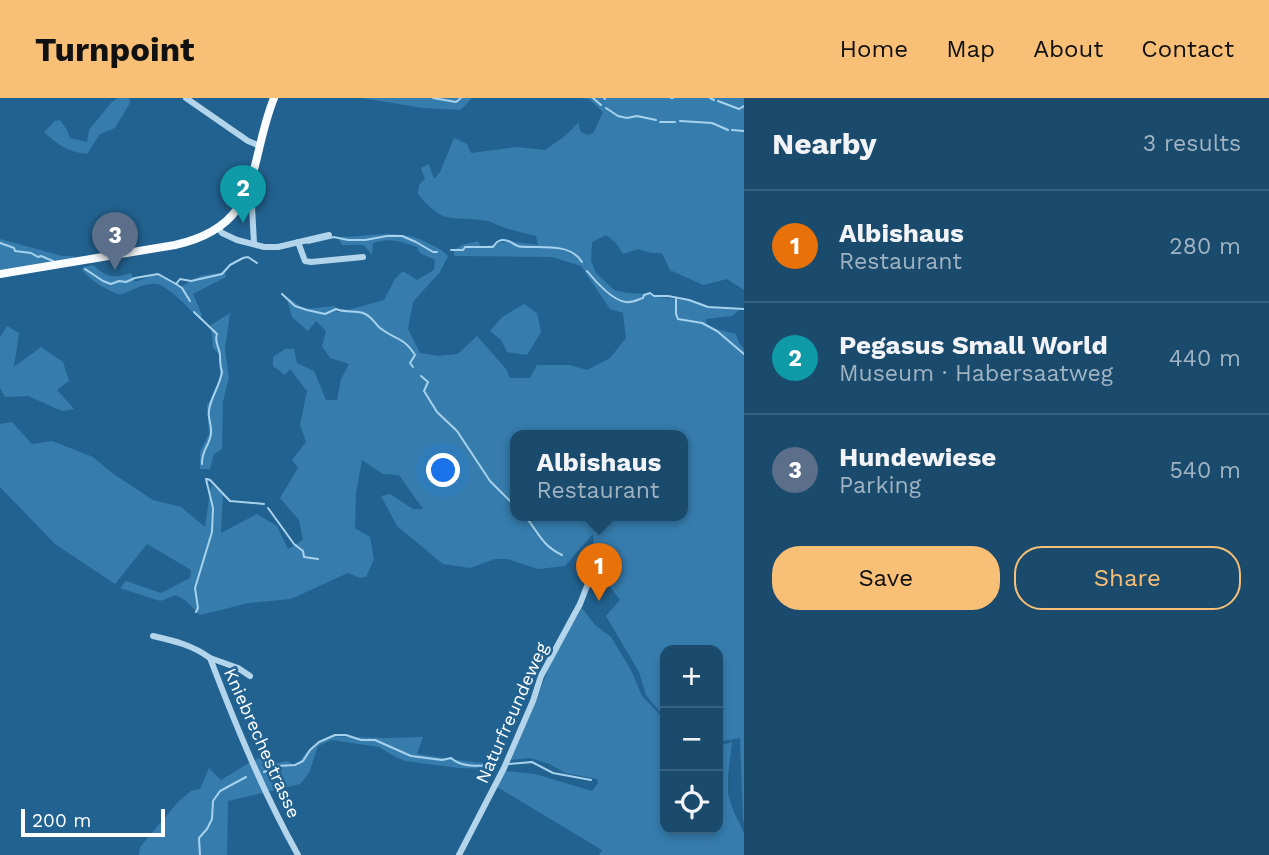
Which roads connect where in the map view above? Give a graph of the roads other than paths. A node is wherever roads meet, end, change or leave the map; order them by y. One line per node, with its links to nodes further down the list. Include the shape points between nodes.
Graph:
1 (186, 98): 3 (street)
2 (274, 98): 3 (main road)
3 (260, 146): 4 (main road)
4 (245, 198): 5 (main road); 8 (street, via 252,207)
5 (218, 228): 8 (street, via 237,240); 10 (main road, via 175,246)
6 (329, 235): 7 (street)
7 (298, 242): 8 (street, via 278,247); 9 (street, via 305,261)
8 (254, 243)
9 (363, 257)
10 (0, 274)
11 (589, 581): 16 (street, Naturfreundeweg)
12 (153, 636): 13 (street, Kniebrechestrasse, via 184,643)
13 (210, 658): 14 (street); 15 (street, Kniebrechestrasse, via 244,746)
14 (250, 676)
15 (298, 855)
16 (459, 855)

